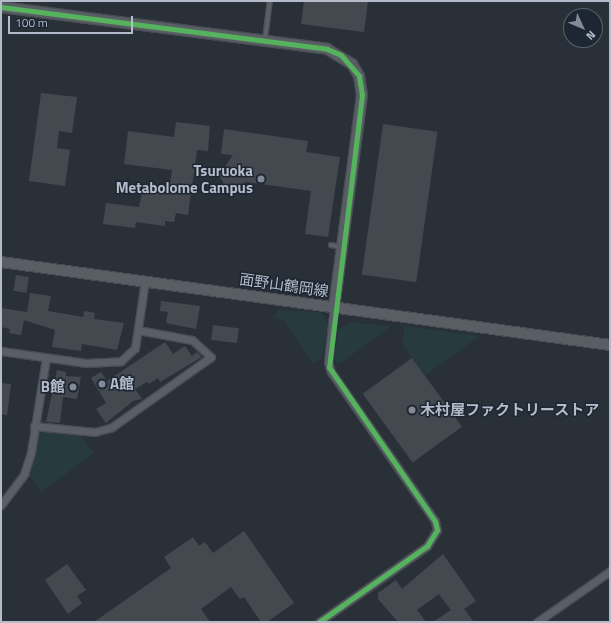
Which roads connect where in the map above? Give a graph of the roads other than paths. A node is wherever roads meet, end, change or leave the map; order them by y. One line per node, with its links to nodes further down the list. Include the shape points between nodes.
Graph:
1 (270, 1): 3 (lane)
2 (1, 7): 3 (main road)
3 (265, 41): 5 (main road, via 334,52 352,64 359,76 362,95)
4 (331, 245): 5 (lane)
5 (342, 247): 8 (main road)
6 (1, 262): 7 (main road, 面野山鶴岡線)
7 (145, 280): 8 (main road, 面野山鶴岡線); 9 (street)
8 (334, 307): 10 (main road, 面野山鶴岡線); 16 (street, via 328,362 331,372 435,521 437,530 427,546)
9 (138, 330): 12 (street, via 134,348 121,361 86,363); 13 (street, via 192,340 211,357 112,427 95,432)
10 (610, 345)
11 (1, 351): 12 (street)
12 (46, 358): 13 (street)
13 (34, 426): 14 (street, via 24,474)
14 (1, 505)
15 (610, 571): 17 (street)
16 (324, 621)
17 (537, 622)

